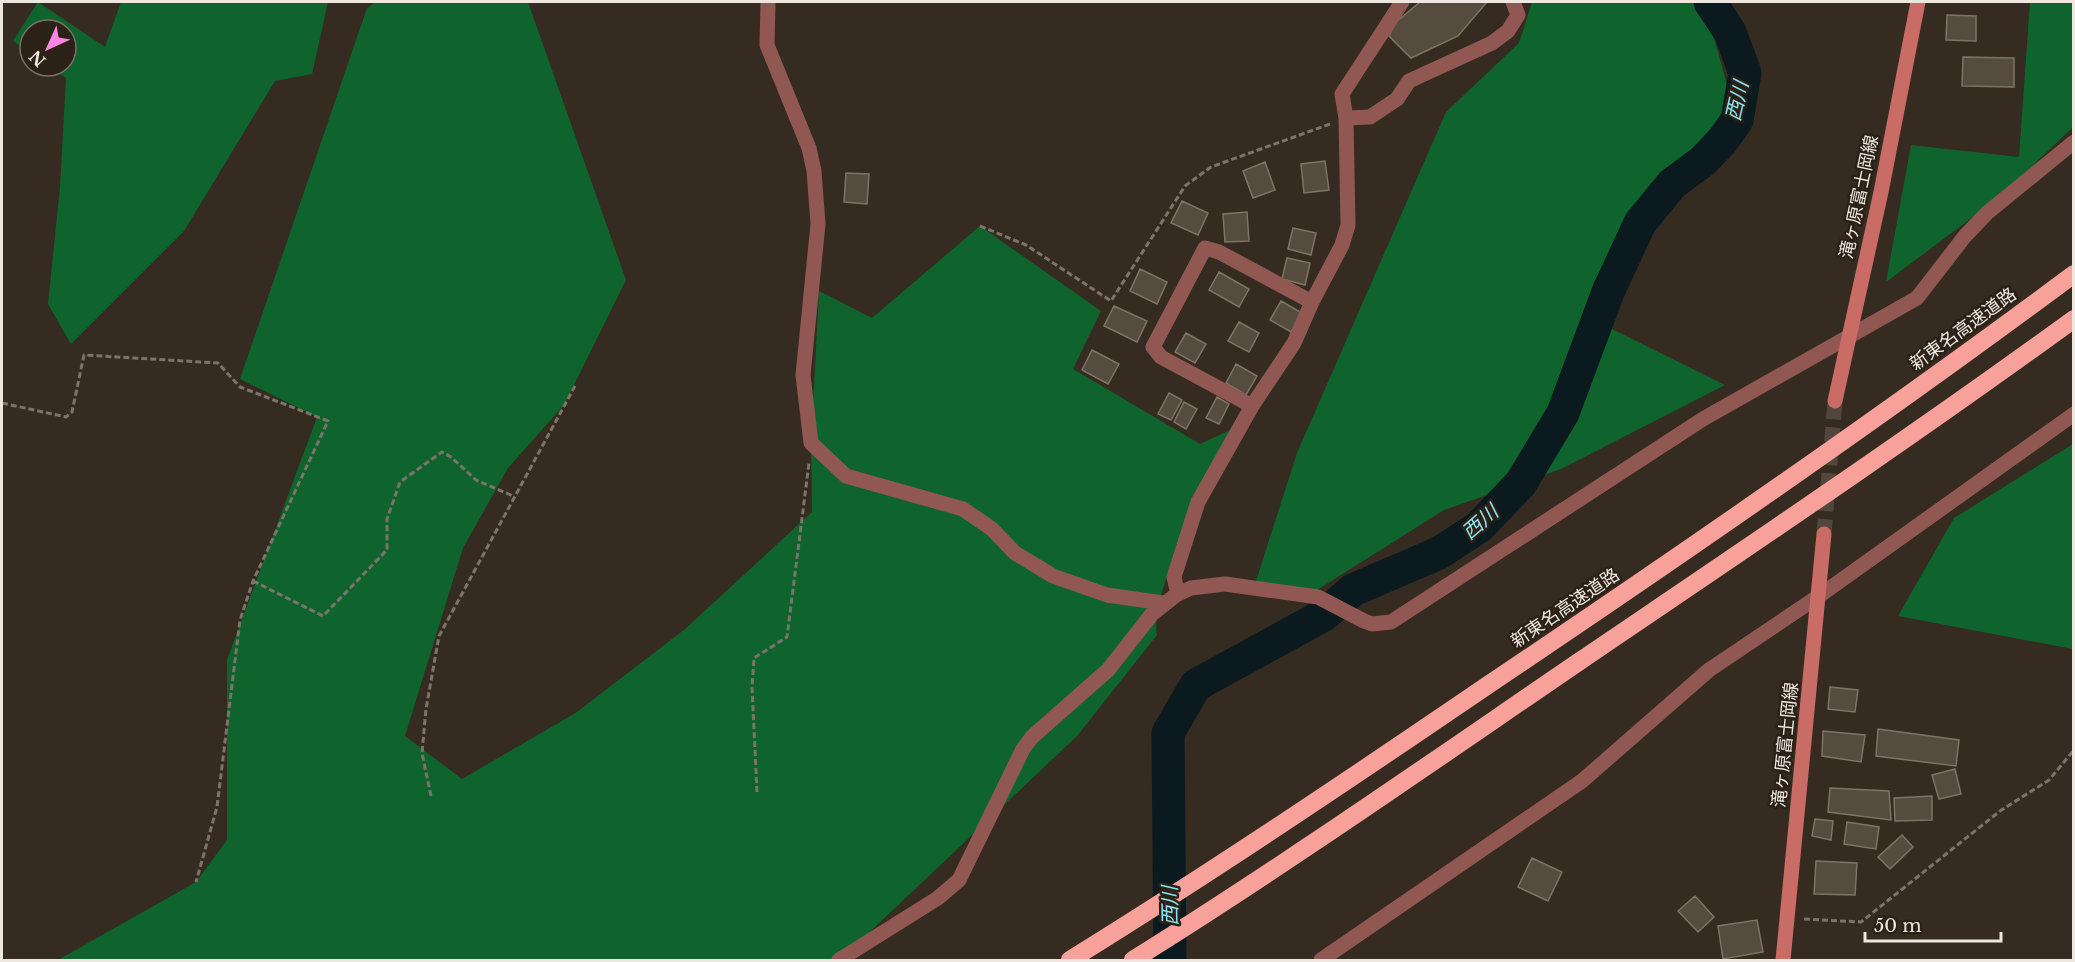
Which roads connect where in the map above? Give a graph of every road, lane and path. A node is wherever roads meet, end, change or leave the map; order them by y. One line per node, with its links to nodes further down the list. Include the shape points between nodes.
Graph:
1 (768, 2): 17 (street, via 767,45 809,148 814,171 818,224 803,375)
2 (1402, 2): 5 (street, via 1342,94)
3 (1514, 2): 5 (street, via 1518,15 1508,31 1492,43 1409,81 1397,99 1370,117)
4 (1918, 2): 11 (main road, 滝ヶ原富士岡線)
5 (1346, 118): 7 (path, via 1211,167 1185,186 1111,301 1026,245); 9 (street, via 1348,225 1342,245)
6 (2073, 142): 11 (street, via 1965,236 1917,298)
7 (980, 226)
8 (2073, 274): 30 (highway, 新東名高速道路, via 1970,352 1693,547 1220,866)
9 (1312, 302): 15 (street, via 1294,343); 15 (street, via 1205,248 1154,347 1161,357)
10 (2073, 319): 31 (highway, via 1986,383 1228,901)
11 (1849, 336): 13 (main road, 滝ヶ原富士岡線); 21 (street, via 1703,419 1391,622 1372,624 1318,597 1226,584 1191,588)
12 (575, 386): 18 (path)
13 (1835, 401)
14 (2, 403): 20 (path, via 66,417 72,412 84,355 106,356 218,363 240,387 328,421)
15 (1252, 406): 21 (street, via 1198,502 1174,577)
16 (2073, 414): 22 (street)
17 (811, 443): 23 (street, via 846,476 963,509 992,529 1015,553 1053,576 1107,595); 25 (path, via 787,637 754,658)
18 (513, 496): 20 (path, via 476,480 442,452 400,482 387,519 387,550 322,616); 26 (path, via 439,636 422,753)
19 (1824, 534): 22 (main road, 滝ヶ原富士岡線)
20 (253, 581): 27 (path, via 240,620 217,807)
21 (1178, 594): 23 (street)
22 (1819, 596): 28 (main road, 滝ヶ原富士岡線); 32 (street, via 1709,670 1582,781)
23 (1163, 603): 29 (street, via 1118,660 1042,726 1028,743 959,880 938,898)
24 (2073, 750): 28 (path, via 2049,780 2000,811 1861,922)
25 (758, 792)
26 (431, 796)
27 (196, 882)
28 (1787, 918): 33 (main road, 滝ヶ原富士岡線)
29 (839, 960)
30 (1070, 960)
31 (1133, 960)
32 (1321, 960)
33 (1783, 960)

